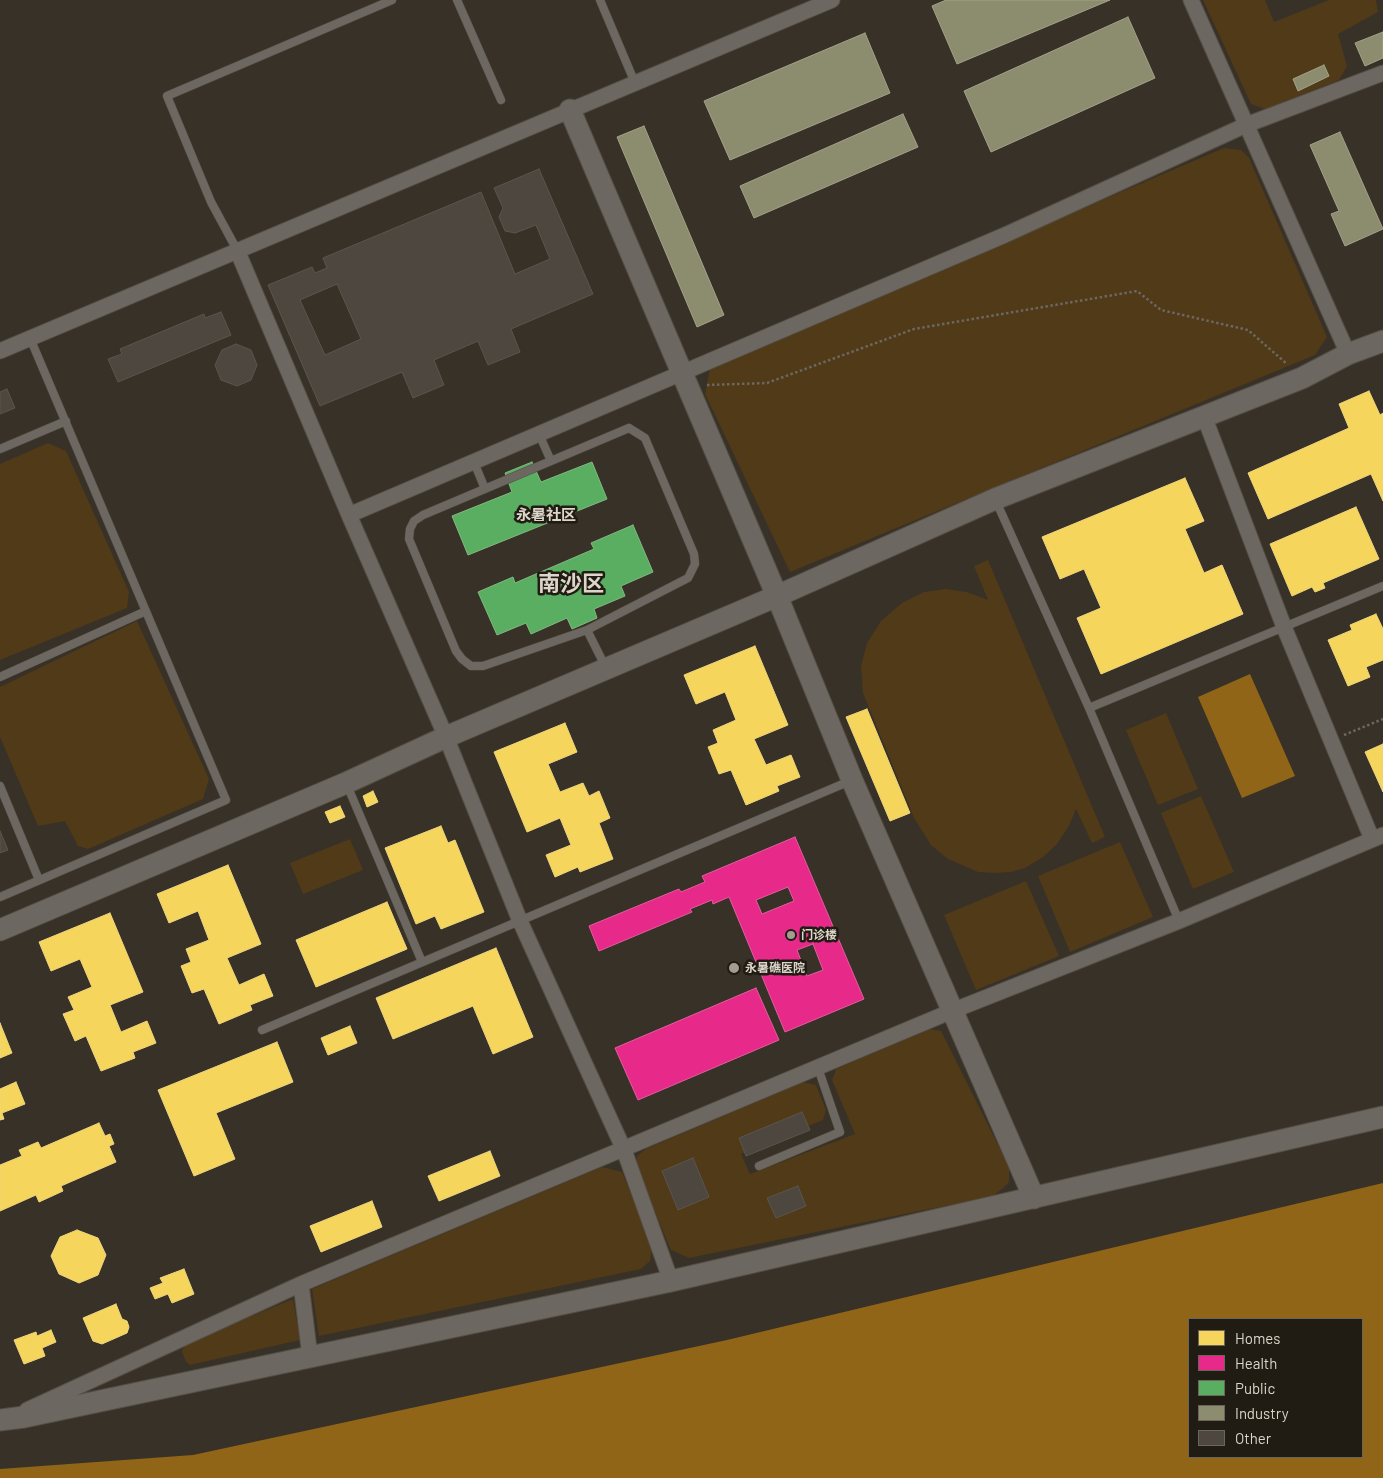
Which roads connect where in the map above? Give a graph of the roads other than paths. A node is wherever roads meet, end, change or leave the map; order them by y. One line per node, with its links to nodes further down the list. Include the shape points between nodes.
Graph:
1 (392, 0): 11 (lane, via 167,96 211,202)
2 (457, 0): 8 (lane)
3 (600, 0): 7 (lane)
4 (832, 0): 7 (street)
5 (1192, 0): 10 (street)
6 (1383, 73): 10 (street)
7 (636, 83): 9 (street)
8 (501, 100)
9 (570, 110): 11 (street); 16 (street)
10 (1246, 124): 15 (street); 16 (street)
11 (237, 250): 12 (street); 25 (street)
12 (30, 338): 14 (street); 18 (lane)
13 (1383, 341): 15 (street)
14 (0, 351)
15 (1348, 354): 17 (street, via 1302,378)
16 (683, 380): 19 (street); 27 (street)
17 (1204, 416): 24 (street); 29 (street)
18 (66, 421): 20 (lane); 28 (lane)
19 (539, 434): 21 (lane); 22 (street)
20 (0, 449)
21 (551, 461): 23 (lane); 30 (lane, via 629,428 637,432 645,438 694,554 695,564 688,578)
22 (474, 462): 23 (lane); 25 (street)
23 (485, 489): 30 (lane, via 423,515 414,521 410,529 409,539 456,651 471,666 483,666)
24 (995, 499): 27 (street); 33 (lane)
25 (349, 516): 34 (street)
26 (1383, 586): 29 (lane)
27 (777, 596): 31 (street); 35 (street)
28 (146, 611): 32 (lane); 39 (lane, via 226,800)
29 (1284, 627): 33 (lane); 38 (street, via 1331,740)
30 (588, 630): 31 (lane)
31 (606, 668): 34 (street)
32 (0, 677)
33 (1089, 708): 42 (lane)
34 (446, 737): 36 (street); 41 (street)
35 (852, 780): 41 (lane); 45 (street)
36 (346, 784): 43 (street); 44 (lane)
37 (0, 786): 39 (lane)
38 (1378, 837): 42 (street)
39 (39, 880): 40 (lane)
40 (0, 897)
41 (520, 921): 44 (lane); 49 (street)
42 (1179, 921): 45 (street)
43 (0, 930)
44 (422, 962): 46 (lane)
45 (952, 1011): 47 (street); 51 (street)
46 (262, 1030)
47 (818, 1068): 49 (street); 50 (lane, via 840,1132)
48 (1383, 1117): 51 (street)
49 (624, 1150): 52 (street); 53 (street)
50 (759, 1166)
51 (1034, 1198): 52 (street)
52 (671, 1281): 54 (street)
53 (301, 1284): 54 (street); 55 (street)
54 (310, 1357): 55 (street)
55 (3, 1420)

